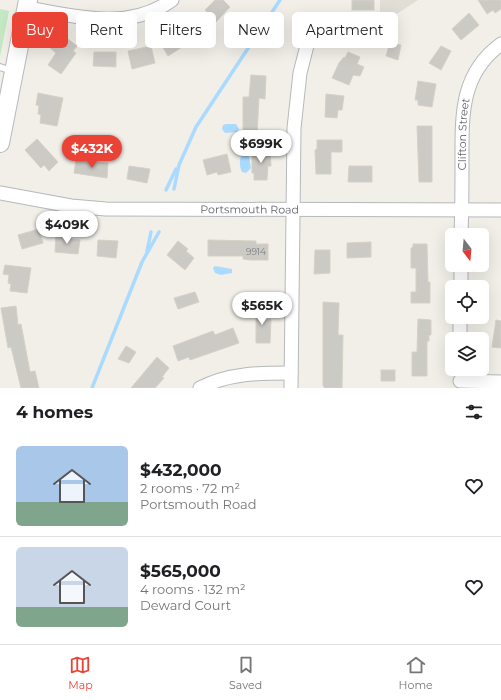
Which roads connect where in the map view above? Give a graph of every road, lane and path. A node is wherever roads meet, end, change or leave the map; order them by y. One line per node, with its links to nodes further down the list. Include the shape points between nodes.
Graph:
1 (172, 0): 2 (street, via 148,13 110,20 94,20)
2 (27, 4): 5 (street)
3 (501, 44): 9 (street, Clifton Street, via 479,67 465,100 462,116)
4 (306, 48): 8 (street, via 296,105)
5 (7, 69): 6 (street)
6 (0, 143)
7 (0, 193): 8 (street, Portsmouth Road, via 71,206 106,209)
8 (293, 209): 9 (street, Portsmouth Road); 12 (street)
9 (462, 210): 10 (street, Portsmouth Road); 11 (street, Clifton Street)
10 (501, 210)
11 (461, 228)
12 (291, 373): 15 (street, via 238,375 222,378); 16 (street)
13 (460, 379): 14 (street)
14 (501, 382)
15 (200, 388)
16 (291, 388)

